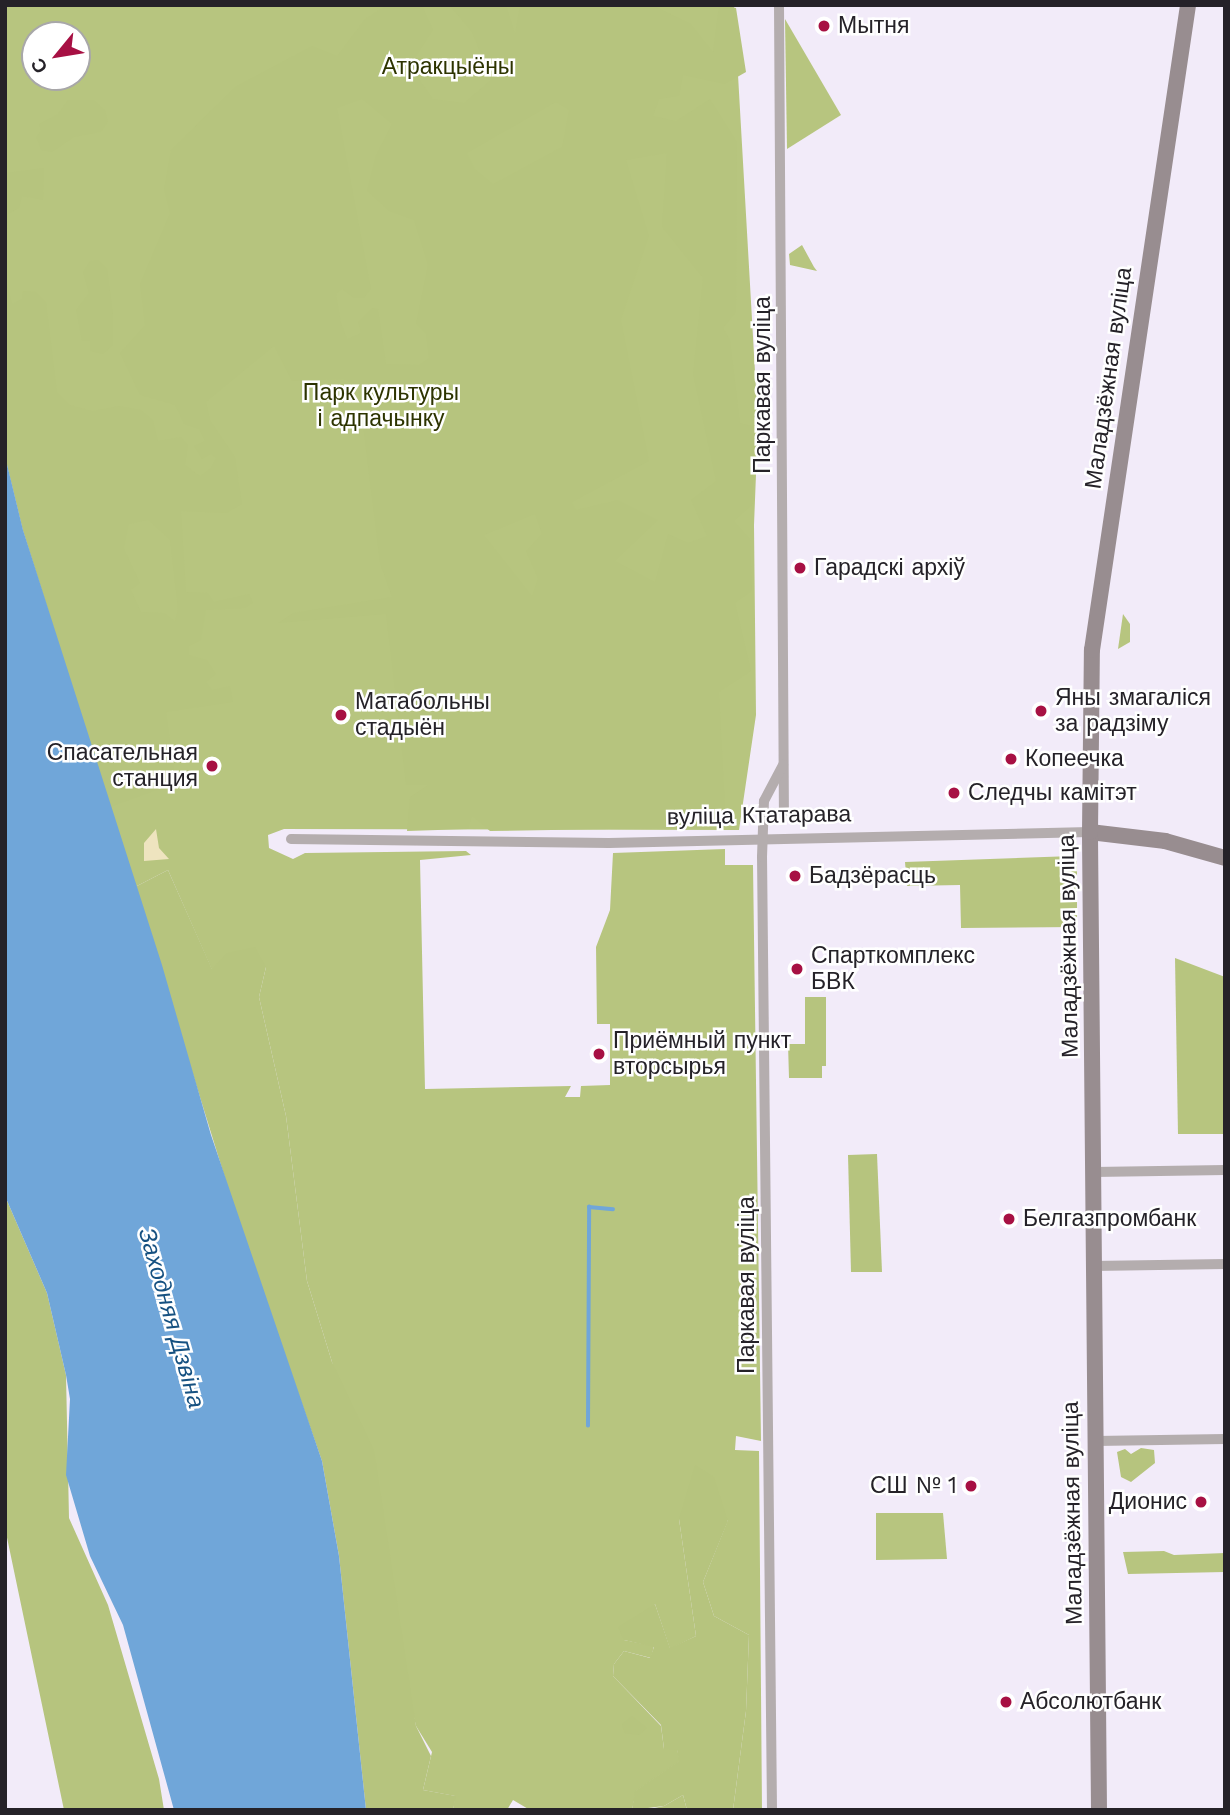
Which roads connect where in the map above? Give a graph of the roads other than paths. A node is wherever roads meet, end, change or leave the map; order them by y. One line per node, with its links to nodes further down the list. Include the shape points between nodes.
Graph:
1 (779, 5): 3 (street, Паркавая вуліца)
2 (1188, 5): 5 (street, Маладзёжная вуліца, via 1093,650)
3 (783, 765): 4 (street, Паркавая вуліца); 6 (street, Паркавая вуліца, via 766,791)
4 (783, 812)
5 (1090, 832): 6 (street, вуліца Ктатарава); 8 (street, вуліца Ктатарава, via 1165,841); 10 (street, Маладзёжная вуліца)
6 (763, 838): 7 (street, вуліца Ктатарава, via 609,843); 15 (street, Паркавая вуліца)
7 (291, 839)
8 (1225, 858)
9 (1225, 1171): 10 (street)
10 (1094, 1172): 12 (street, Маладзёжная вуліца)
11 (1225, 1264): 12 (street)
12 (1093, 1266): 14 (street, Маладзёжная вуліца)
13 (1225, 1439): 14 (street)
14 (1096, 1441): 16 (street, Маладзёжная вуліца)
15 (772, 1810)
16 (1099, 1810)

